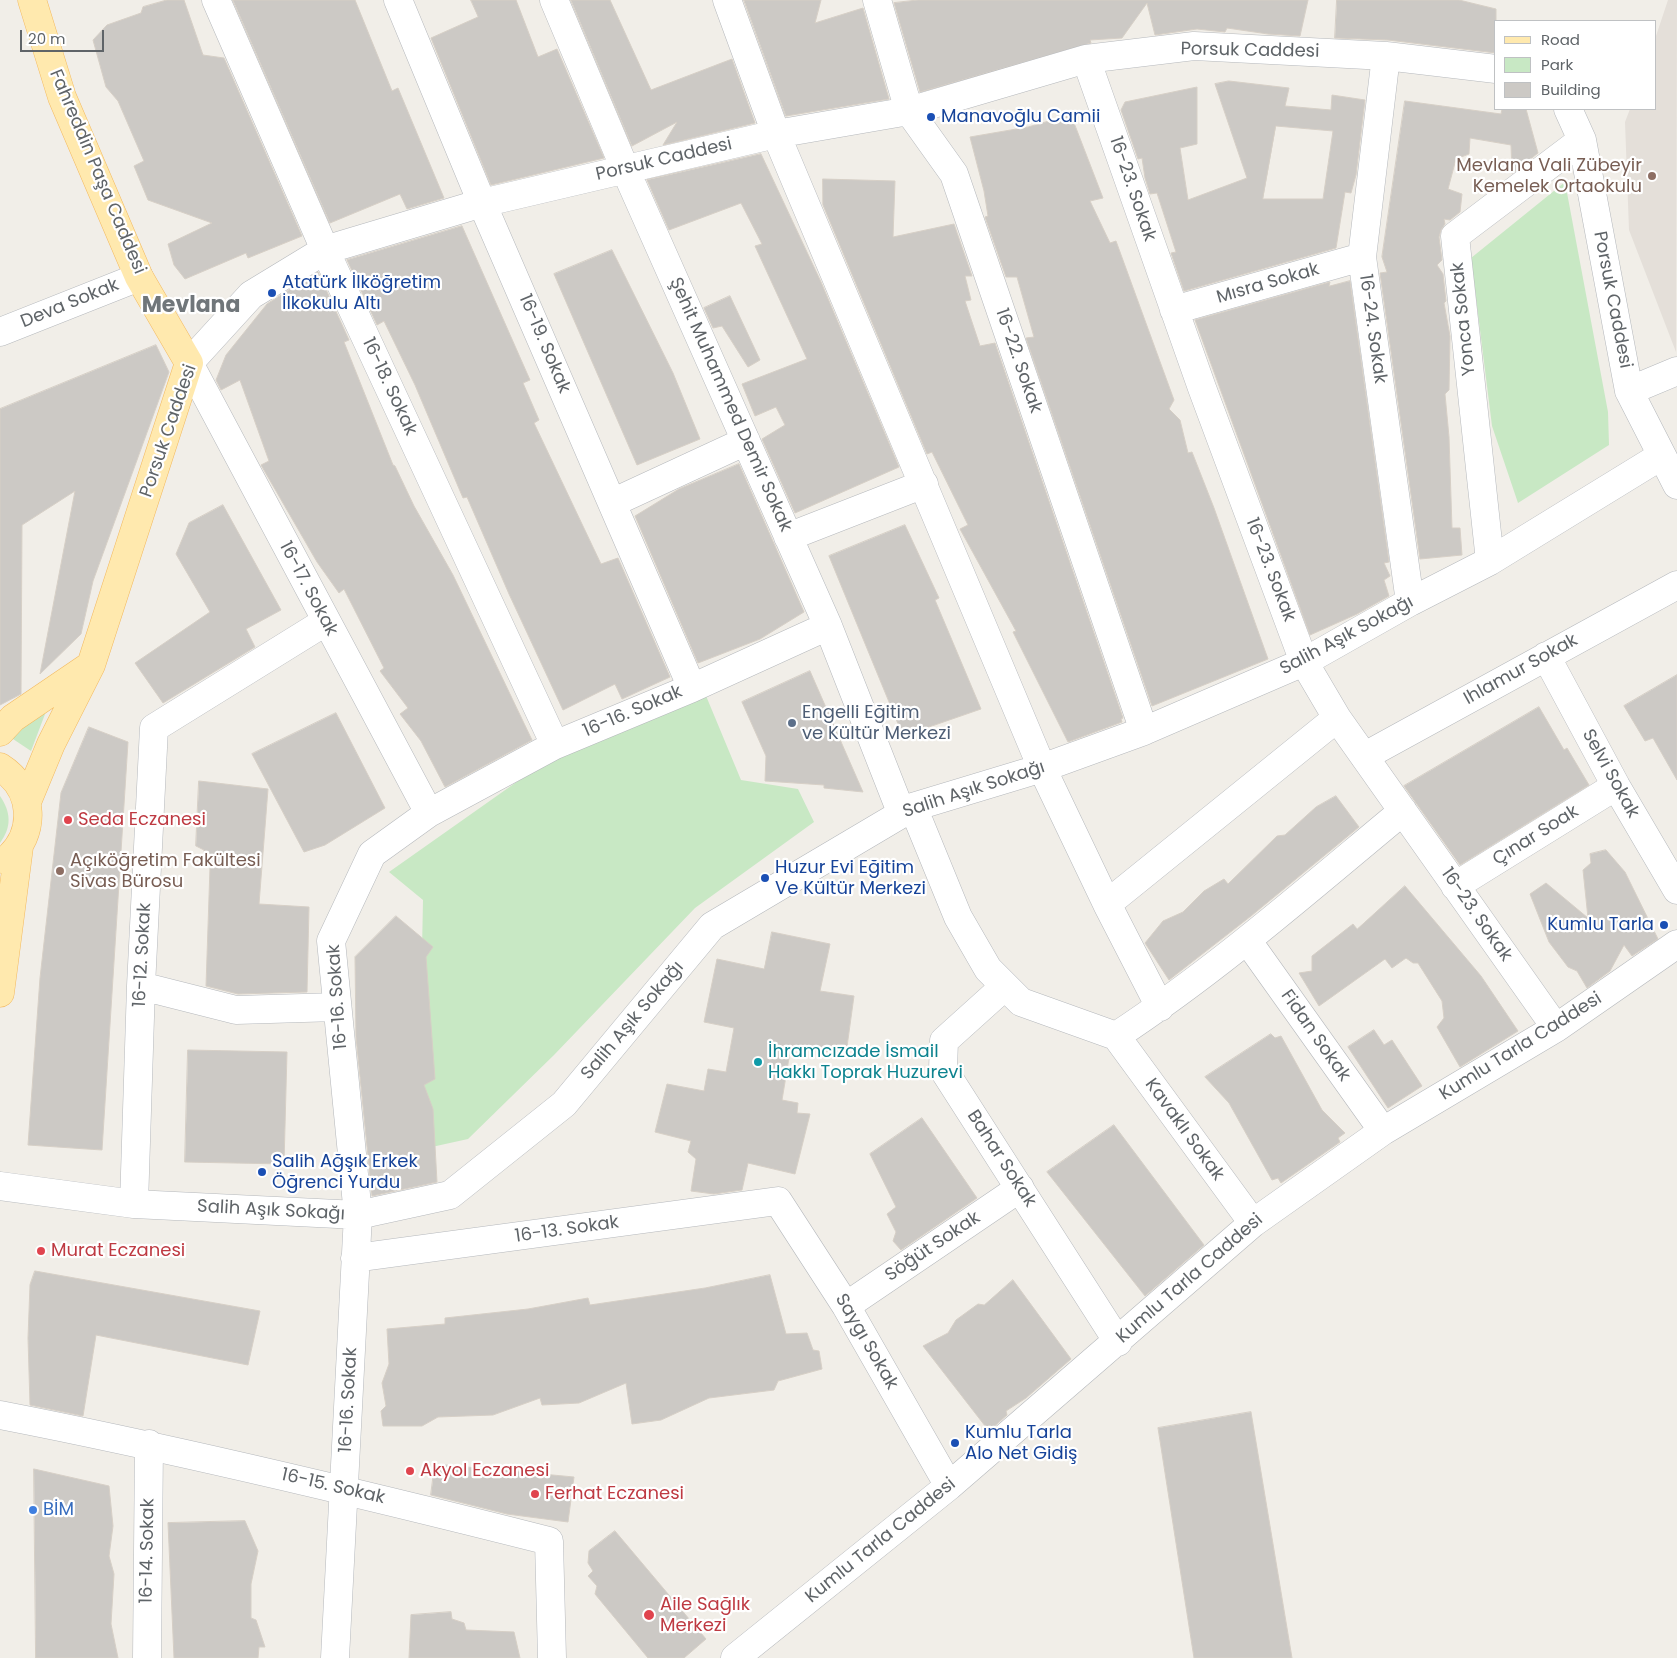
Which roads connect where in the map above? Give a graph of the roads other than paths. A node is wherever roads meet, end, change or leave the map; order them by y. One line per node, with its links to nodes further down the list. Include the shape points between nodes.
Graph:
1 (32, 0): 18 (main road, Fahreddin Paşa Caddesi, via 62,97)
2 (216, 0): 16 (street, 16-18. Sokak)
3 (398, 0): 15 (street, 16-19. Sokak)
4 (554, 0): 14 (street, Şehit Muhammed Demir Sokak)
5 (726, 0): 12 (street)
6 (877, 0): 11 (street, 16-22. Sokak)
7 (1386, 56): 8 (street, Porsuk Caddesi, via 1194,46); 9 (street, Porsuk Caddesi); 17 (street, 16-24. Sokak)
8 (1086, 59): 11 (street, Porsuk Caddesi); 19 (street, 16-23. Sokak)
9 (1494, 69)
10 (1568, 110): 13 (street, Porsuk Caddesi)
11 (910, 111): 12 (street, Porsuk Caddesi); 40 (street, 16-22. Sokak, via 954,174)
12 (776, 134): 14 (street, Porsuk Caddesi); 26 (street)
13 (1582, 140): 23 (street, Porsuk Caddesi); 30 (street, Yonca Sokak, via 1455,236)
14 (625, 170): 15 (street, Porsuk Caddesi); 24 (street, Şehit Muhammed Demir Sokak)
15 (482, 203): 16 (street, Porsuk Caddesi); 28 (street, 16-19. Sokak)
16 (325, 250): 21 (street, Porsuk Caddesi, via 251,295); 42 (street, 16-18. Sokak)
17 (1362, 257): 19 (street, Mısra Sokak); 32 (street, 16-24. Sokak)
18 (139, 277): 20 (street, Deva Sokak); 21 (main road, Fahreddin Paşa Caddesi)
19 (1174, 310): 36 (street, 16-23. Sokak)
20 (0, 332)
21 (189, 364): 33 (street, 16-17. Sokak); 37 (main road, Porsuk Caddesi)
22 (1677, 371): 23 (street)
23 (1630, 391): 25 (street, Porsuk Caddesi)
24 (746, 441): 28 (street); 29 (street, Şehit Muhammed Demir Sokak)
25 (1661, 456): 27 (street, Porsuk Caddesi); 30 (street, Salih Aşık Sokağı)
26 (924, 484): 29 (street); 45 (street)
27 (1677, 485)
28 (612, 503): 38 (street, 16-19. Sokak)
29 (788, 537): 34 (street, Şehit Muhammed Demir Sokak)
30 (1490, 561): 32 (street, Salih Aşık Sokağı)
31 (1677, 585): 35 (street, Ihlamur Sokak)
32 (1410, 602): 36 (street, Salih Aşık Sokağı)
33 (325, 622): 50 (street, 16-17. Sokak); 57 (street, 16-12. Sokak, via 154,728)
34 (828, 626): 38 (street, 16-16. Sokak); 48 (street, Şehit Muhammed Demir Sokak)
35 (1546, 656): 43 (street, Ihlamur Sokak); 46 (street, Selvi Sokak)
36 (1304, 662): 39 (street, 16-23. Sokak); 40 (street, Salih Aşık Sokağı)
37 (91, 665): 41 (main road, via 13,718); 47 (main road, Porsuk Caddesi, via 51,744)
38 (692, 688): 42 (street, 16-16. Sokak)
39 (1337, 718): 43 (street, 16-23. Sokak); 54 (street)
40 (1144, 731): 45 (street, Salih Aşık Sokağı)
41 (0, 732)
42 (555, 745): 50 (street, 16-16. Sokak)
43 (1365, 756): 49 (street, 16-23. Sokak)
44 (0, 767): 47 (main road, via 16,780)
45 (1042, 768): 48 (street, Salih Aşık Sokağı); 54 (street)
46 (1616, 786): 52 (street, Çınar Soak); 53 (street, Selvi Sokak)
47 (27, 802): 51 (main road, via 29,820)
48 (907, 810): 58 (street, Şehit Muhammed Demir Sokak, via 958,917 988,969); 69 (street, Salih Aşık Sokağı, via 712,926 564,1104 450,1195)
49 (1403, 811): 52 (street, 16-23. Sokak); 55 (street)
50 (429, 813): 60 (street, 16-16. Sokak, via 372,854 331,941)
51 (9, 856): 59 (main road)
52 (1455, 886): 62 (street, 16-23. Sokak)
53 (1677, 890)
54 (1107, 904): 61 (street)
55 (1247, 940): 61 (street); 64 (street, Fidan Sokak)
56 (1677, 944): 62 (street, Kumlu Tarla Caddesi)
57 (141, 986): 60 (street, via 236,1010); 68 (street, 16-12. Sokak)
58 (1005, 986): 63 (street, Şehit Muhammed Demir Sokak, via 1021,1002); 66 (street, Bahar Sokak, via 944,1041 943,1069)
59 (0, 993)
60 (337, 1007): 69 (street, 16-16. Sokak)
61 (1160, 1007): 63 (street)
62 (1556, 1028): 64 (street, Kumlu Tarla Caddesi)
63 (1116, 1036): 70 (street, Kavaklı Sokak)
64 (1384, 1131): 70 (street, Kumlu Tarla Caddesi)
65 (0, 1186): 68 (street, Salih Aşık Sokağı)
66 (1020, 1188): 72 (street, Söğüt Sokak); 73 (street, Bahar Sokak)
67 (778, 1201): 71 (street, 16-13. Sokak); 72 (street, Saygı Sokak)
68 (134, 1204): 69 (street, Salih Aşık Sokağı)
69 (358, 1216): 71 (street, 16-16. Sokak)
70 (1252, 1223): 73 (street, Kumlu Tarla Caddesi)
71 (355, 1258): 77 (street, 16-16. Sokak)
72 (846, 1306): 76 (street, Saygı Sokak)
73 (1118, 1342): 76 (street, Kumlu Tarla Caddesi)
74 (0, 1415): 75 (street, 16-15. Sokak)
75 (149, 1444): 77 (street, 16-15. Sokak); 78 (street, 16-14. Sokak)
76 (949, 1486): 81 (street, Kumlu Tarla Caddesi)
77 (344, 1489): 79 (street, 16-16. Sokak); 80 (street, 16-15. Sokak, via 549,1541)
78 (147, 1658)
79 (335, 1658)
80 (552, 1658)
81 (735, 1658)

